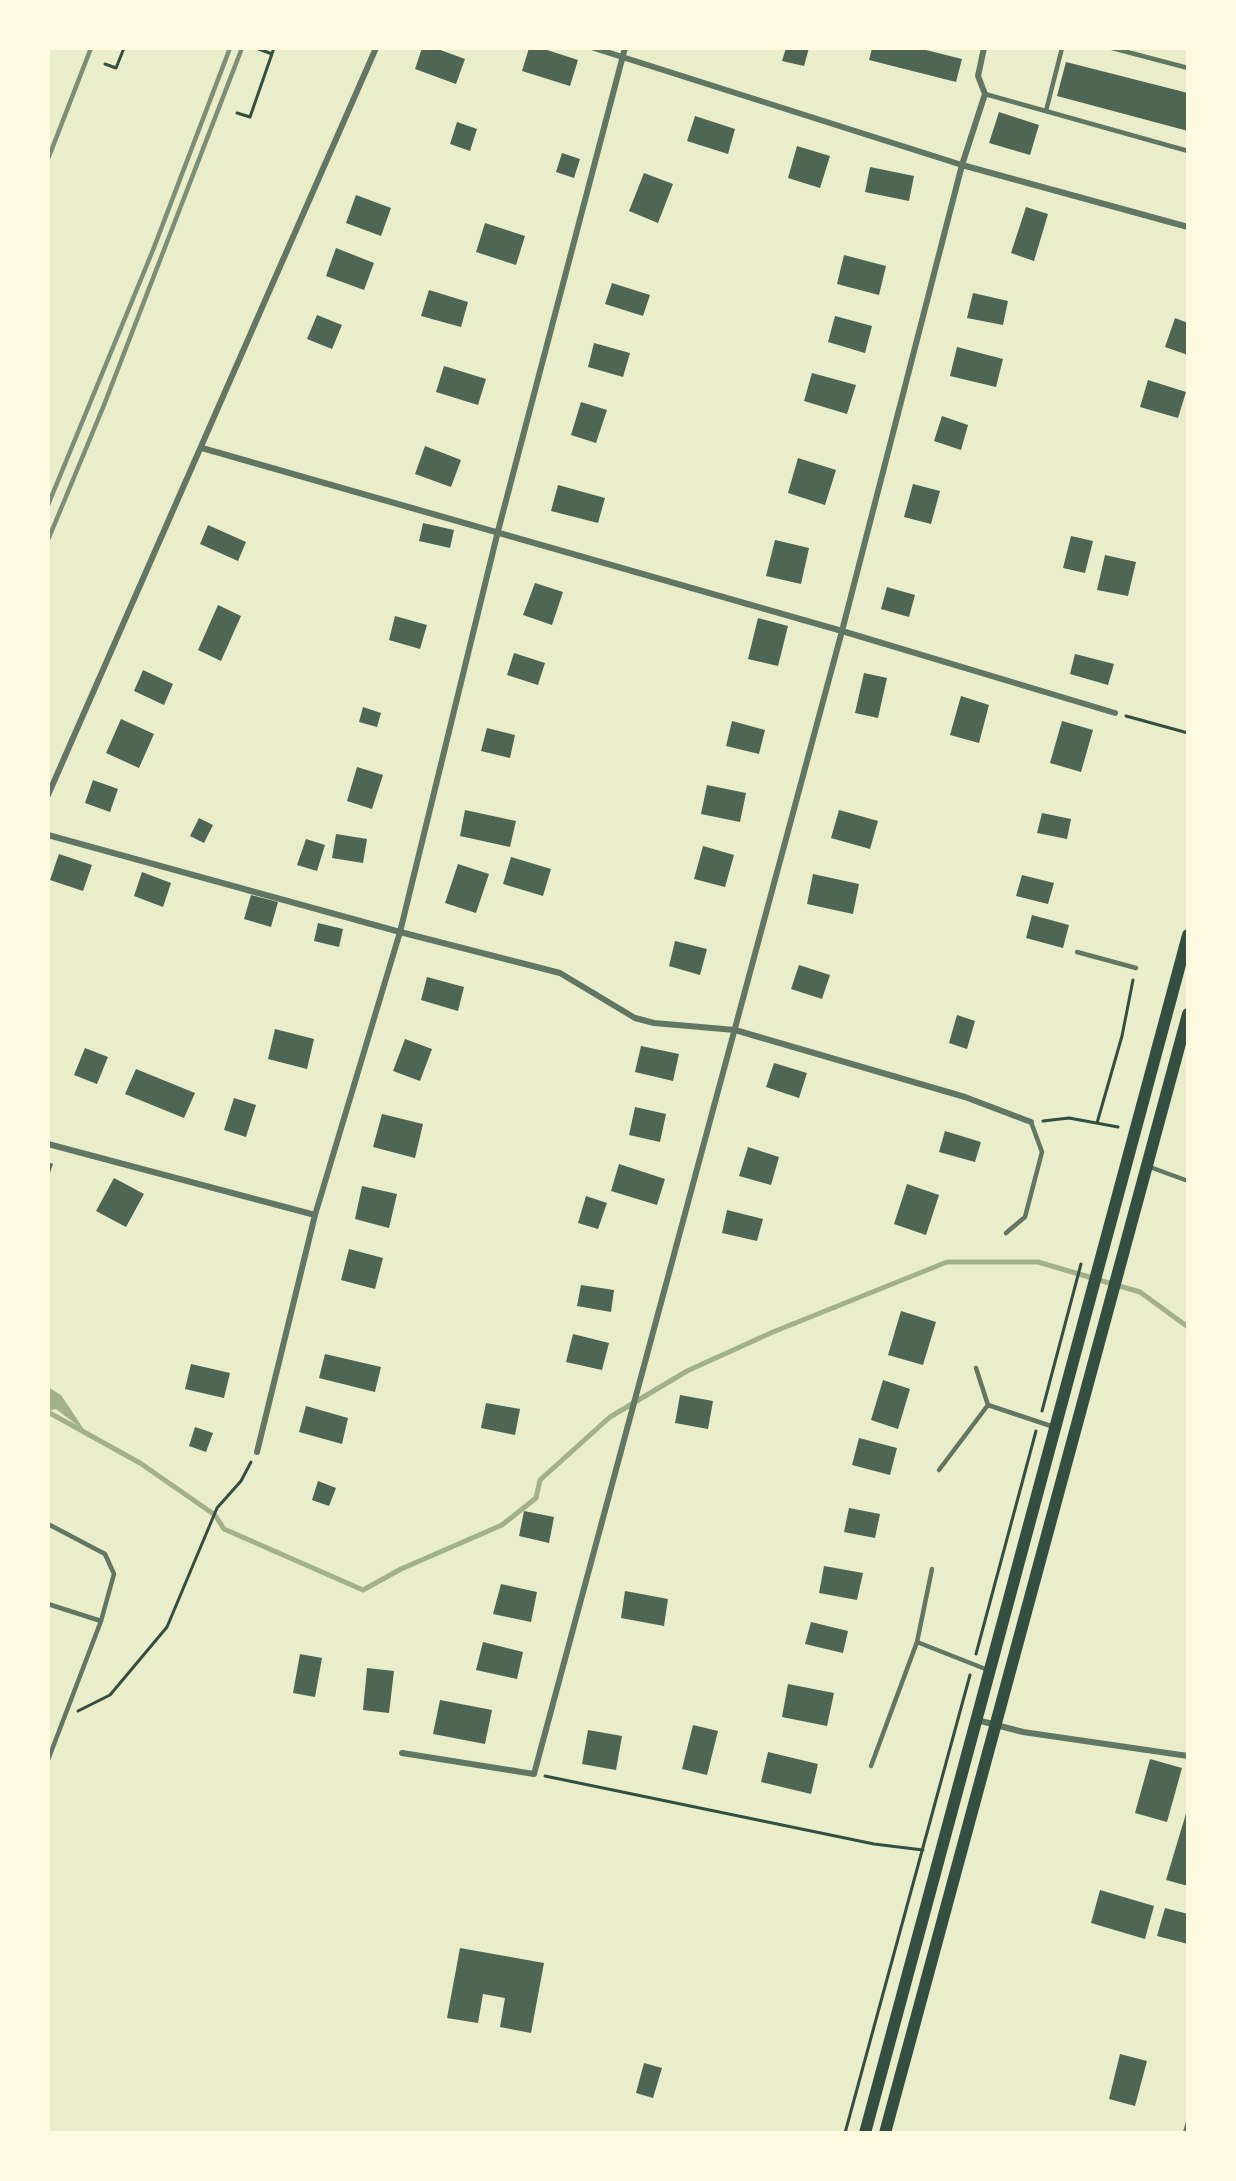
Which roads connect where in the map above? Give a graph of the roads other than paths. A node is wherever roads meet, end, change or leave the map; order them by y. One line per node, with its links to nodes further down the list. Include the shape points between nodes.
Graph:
1 (376, 48): 14 (street)
2 (594, 48): 7 (street)
3 (625, 48): 7 (street)
4 (984, 48): 9 (street, via 978,76)
5 (1062, 48): 10 (lane)
6 (1112, 48): 8 (lane)
7 (622, 58): 12 (street); 15 (street)
8 (1188, 68)
9 (985, 94): 10 (lane); 12 (street)
10 (1046, 111): 11 (lane)
11 (1188, 151)
12 (962, 165): 13 (street); 16 (street)
13 (1188, 227)
14 (202, 448): 15 (street); 18 (street)
15 (498, 531): 16 (street); 20 (street)
16 (842, 631): 17 (street); 25 (street)
17 (1115, 713)
18 (48, 795)
19 (48, 835): 20 (street)
20 (400, 932): 25 (street, via 560,973 635,1018); 30 (street)
21 (1188, 935): 34 (main road)
22 (1077, 952): 23 (lane)
23 (1136, 968)
24 (1188, 1014): 28 (main road)
25 (735, 1030): 26 (street, via 965,1097); 45 (street, via 534,1774)
26 (1031, 1122): 31 (lane, via 1042,1152 1025,1217)
27 (48, 1144): 30 (street)
28 (1147, 1166): 29 (lane); 44 (main road)
29 (1188, 1181)
30 (315, 1215): 35 (street)
31 (1006, 1233)
32 (976, 1368): 33 (lane)
33 (988, 1406): 34 (lane); 36 (lane)
34 (1056, 1428): 42 (main road)
35 (257, 1452)
36 (939, 1470)
37 (48, 1524): 40 (lane, via 105,1554 114,1574)
38 (932, 1569): 41 (lane)
39 (48, 1604): 40 (lane)
40 (101, 1621): 47 (lane)
41 (917, 1642): 42 (lane); 48 (lane)
42 (991, 1671): 43 (main road)
43 (977, 1720): 44 (street); 50 (main road)
44 (996, 1725): 46 (street); 51 (main road)
45 (402, 1753)
46 (1188, 1756)
47 (48, 1760)
48 (871, 1766)
49 (1188, 2122): 52 (lane)
50 (865, 2133)
51 (885, 2133)
52 (1185, 2133)

